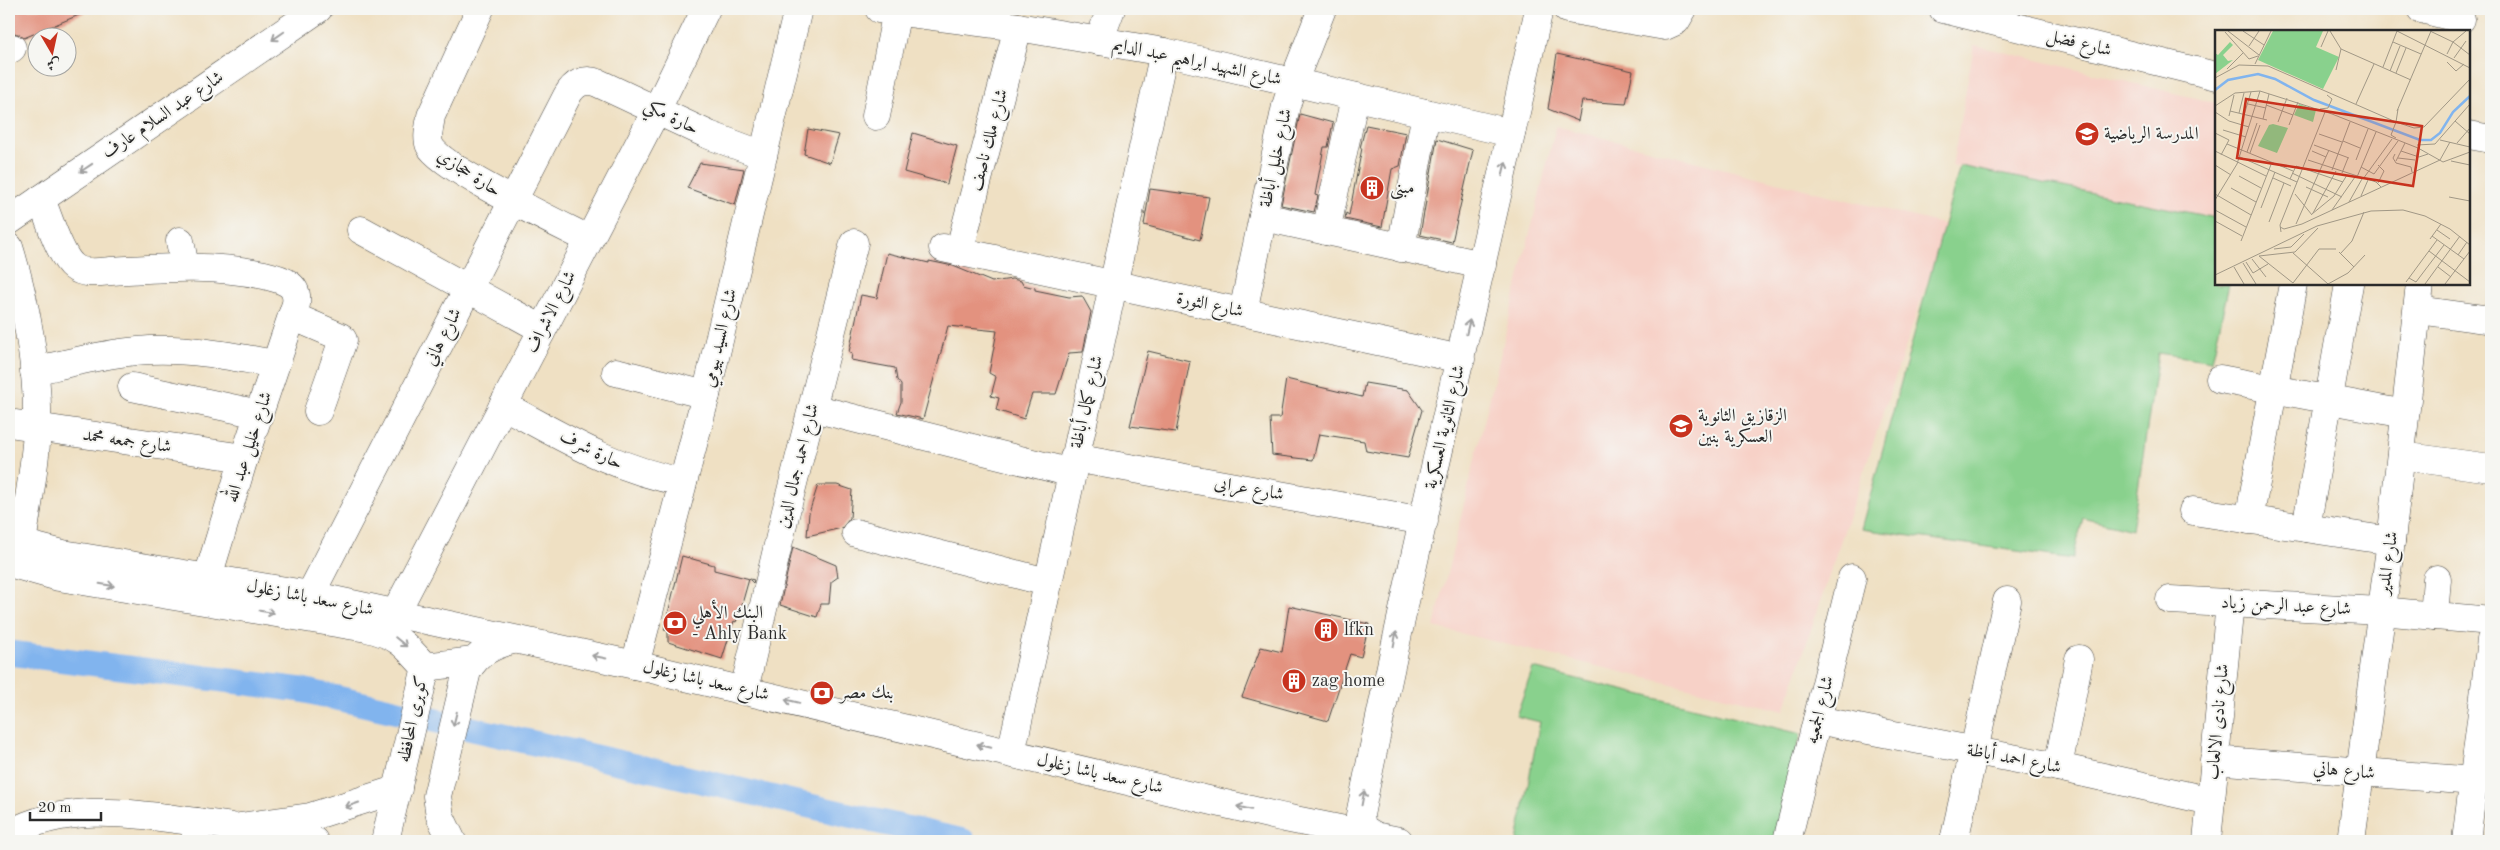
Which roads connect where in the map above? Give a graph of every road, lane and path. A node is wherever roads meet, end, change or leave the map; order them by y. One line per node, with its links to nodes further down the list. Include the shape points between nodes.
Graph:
1 (318, 9): 30 (main road, شارع عبد السلام عارف, one-way to 30)
2 (480, 9): 31 (main road, حارة حجازي, via 431,116 430,146 441,158)
3 (706, 9): 23 (main road, شارع الاشراف)
4 (798, 9): 29 (main road, شارع السيد بيومي)
5 (1110, 9): 17 (main road)
6 (1322, 9): 21 (main road, شارع خليل أباظة)
7 (1539, 9): 26 (main road, شارع الثانوية العسكرية)
8 (1567, 9): 9 (main road, via 1665,26 1676,20)
9 (1683, 9)
10 (1943, 9): 14 (main road, شارع فضل)
11 (2421, 9): 15 (main road)
12 (888, 10): 13 (main road, شارع الشهيد ابراهيم عبد الدايم); 25 (main road)
13 (941, 13): 16 (main road, شارع الشهيد ابراهيم عبد الدايم)
14 (2003, 17): 19 (main road, شارع فضل)
15 (2461, 20)
16 (1018, 27): 17 (main road, شارع الشهيد ابراهيم عبد الدايم); 40 (main road, شارع ملك ناصف)
17 (1099, 41): 18 (main road, شارع الشهيد ابراهيم عبد الدايم)
18 (1164, 52): 21 (main road, شارع الشهيد ابراهيم عبد الدايم); 42 (main road, شارع كمال أباظة)
19 (2215, 76)
20 (580, 82): 23 (main road, حارة مكي, via 593,81); 31 (main road, شارع هاني, via 567,96)
21 (1293, 83): 22 (main road, شارع الشهيد ابراهيم عبد الدايم); 32 (main road, شارع خليل أباظة)
22 (1355, 97): 24 (main road, شارع الشهيد ابراهيم عبد الدايم); 35 (main road)
23 (657, 109): 29 (main road, حارة مكي, via 709,135); 36 (main road, شارع الاشراف)
24 (1426, 114): 26 (main road, شارع الشهيد ابراهيم عبد الدايم); 39 (main road)
25 (876, 116)
26 (1511, 133): 41 (main road, شارع الثانوية العسكرية, one-way to 26)
27 (2470, 135): 28 (main road)
28 (2491, 139)
29 (763, 155): 59 (main road, شارع السيد بيومي)
30 (41, 199): 33 (main road, شارع عبد السلام عارف); 49 (main road, شارع خليل عبد الله, via 67,260 75,268 89,273 182,254 215,267 289,283 297,296)
31 (513, 201): 36 (main road, حارة حجازي); 46 (main road, شارع هاني)
32 (1263, 217): 35 (main road); 48 (main road, شارع خليل أباظة)
33 (9, 221)
34 (361, 230): 46 (main road)
35 (1326, 231): 39 (main road)
36 (588, 239): 51 (main road, شارع الاشراف)
37 (854, 242): 62 (main road, شارع احمد جمال الدين)
38 (9, 247): 54 (main road, via 21,292)
39 (1401, 248): 41 (main road)
40 (951, 250): 42 (main road, شارع الثورة)
41 (1482, 265): 52 (main road, شارع الثانوية العسكرية, one-way to 41)
42 (1114, 284): 48 (main road, شارع الثورة); 70 (main road, شارع كمال أباظة)
43 (2293, 285): 58 (main road)
44 (2349, 285): 60 (main road)
45 (2420, 285): 47 (main road, شارع المدير)
46 (468, 288): 51 (main road); 86 (main road, شارع هاني)
47 (2418, 310): 50 (main road); 65 (main road, شارع المدير)
48 (1243, 312): 52 (main road, شارع الثورة)
49 (292, 316): 53 (main road, شارع خليل عبد الله); 63 (main road, via 341,337 348,330)
50 (2491, 320)
51 (542, 329): 61 (main road, شارع الاشراف)
52 (1461, 359): 75 (main road, شارع الثانوية العسكرية)
53 (275, 364): 54 (main road, via 229,356 152,350 120,352); 64 (main road, شارع خليل عبد الله)
54 (34, 370): 67 (main road)
55 (616, 372): 59 (main road)
56 (2220, 379): 58 (main road)
57 (132, 387): 64 (main road)
58 (2274, 389): 60 (main road); 74 (main road)
59 (706, 395): 72 (main road, شارع السيد بيومي)
60 (2329, 399): 65 (main road); 76 (main road)
61 (503, 405): 72 (main road, حارة شرف, via 599,456 654,477); 91 (main road, شارع الاشراف)
62 (813, 408): 70 (main road, شارع عرابى); 101 (main road, شارع احمد جمال الدين)
63 (318, 411)
64 (259, 414): 69 (main road, شارع خليل عبد الله)
65 (2405, 414): 68 (main road, شارع المدير)
66 (9, 423): 67 (main road, شارع جمعه محمد)
67 (37, 428): 69 (main road, شارع جمعه محمد); 79 (main road)
68 (2401, 456): 71 (main road); 78 (main road, شارع المدير)
69 (244, 458): 84 (main road, شارع خليل عبد الله)
70 (1073, 466): 75 (main road, شارع عرابى); 85 (main road, شارع كمال أباظة)
71 (2491, 468)
72 (683, 482): 98 (main road, شارع السيد بيومي)
73 (2193, 511): 74 (main road)
74 (2249, 520): 76 (main road)
75 (1424, 521): 115 (main road, شارع الثانوية العسكرية, one-way to 75, via 1362,828 1360,815 1397,628)
76 (2306, 528): 78 (main road)
77 (856, 533): 85 (main road)
78 (2391, 541): 90 (main road, شارع المدير)
79 (13, 549): 81 (main road); 84 (main road, شارع سعد باشا زغلول, via 63,554)
80 (9, 573): 81 (main road)
81 (59, 577): 94 (main road, شارع سعد باشا زغلول, one-way to 94)
82 (1852, 578): 102 (main road, شارع الجمعيه)
83 (2437, 579): 92 (main road)
84 (207, 580): 86 (main road, شارع سعد باشا زغلول)
85 (1047, 582): 104 (main road, شارع كمال أباظة)
86 (310, 595): 91 (main road, شارع سعد باشا زغلول)
87 (2170, 600): 89 (main road, شارع عبد الرحمن زياد)
88 (2006, 601): 103 (main road)
89 (2230, 603): 90 (main road, شارع عبد الرحمن زياد); 105 (main road, شارع نادى الالعاب)
90 (2381, 611): 92 (main road, شارع عبد الرحمن زياد); 107 (main road, شارع المدير)
91 (394, 614): 95 (main road, شارع سعد باشا زغلول)
92 (2434, 616): 93 (main road, شارع عبد الرحمن زياد)
93 (2491, 621)
94 (367, 628): 100 (main road, كوبرى المحافظه, one-way to 100, via 385,632 402,641)
95 (513, 640): 98 (main road, شارع سعد باشا زغلول, one-way to 95); 99 (main road, via 485,651)
96 (2491, 640): 108 (main road)
97 (2079, 659): 106 (main road)
98 (635, 665): 101 (main road, شارع سعد باشا زغلول)
99 (470, 666): 100 (main road); 118 (main road, one-way to 118, via 437,796 440,816)
100 (425, 669): 109 (main road, كوبرى المحافظه)
101 (744, 690): 104 (main road, شارع سعد باشا زغلول, one-way to 101)
102 (1817, 720): 103 (main road, شارع احمد أباظة); 120 (main road, شارع الجمعيه)
103 (1974, 751): 106 (main road, شارع احمد أباظة); 121 (main road)
104 (1011, 752): 111 (main road, شارع سعد باشا زغلول, one-way to 104)
105 (2214, 760): 107 (main road, شارع هاني); 110 (main road, شارع نادى الالعاب)
106 (2058, 767): 110 (main road, شارع احمد أباظة)
107 (2361, 772): 108 (main road, شارع هاني); 123 (main road, شارع المدير)
108 (2474, 781): 124 (main road)
109 (398, 787): 112 (main road, one-way to 112, via 310,817); 117 (main road, كوبرى المحافظه)
110 (2211, 801): 122 (main road, شارع نادى الالعاب)
111 (1285, 818): 115 (main road, شارع سعد باشا زغلول); 119 (main road)
112 (240, 827): 113 (main road); 116 (main road)
113 (196, 831): 114 (main road, via 118,812 82,813 47,820)
114 (9, 834)
115 (1388, 839)
116 (314, 841)
117 (385, 841)
118 (452, 841)
119 (1316, 841)
120 (1787, 841)
121 (1954, 841)
122 (2207, 841)
123 (2351, 841)
124 (2466, 841)

